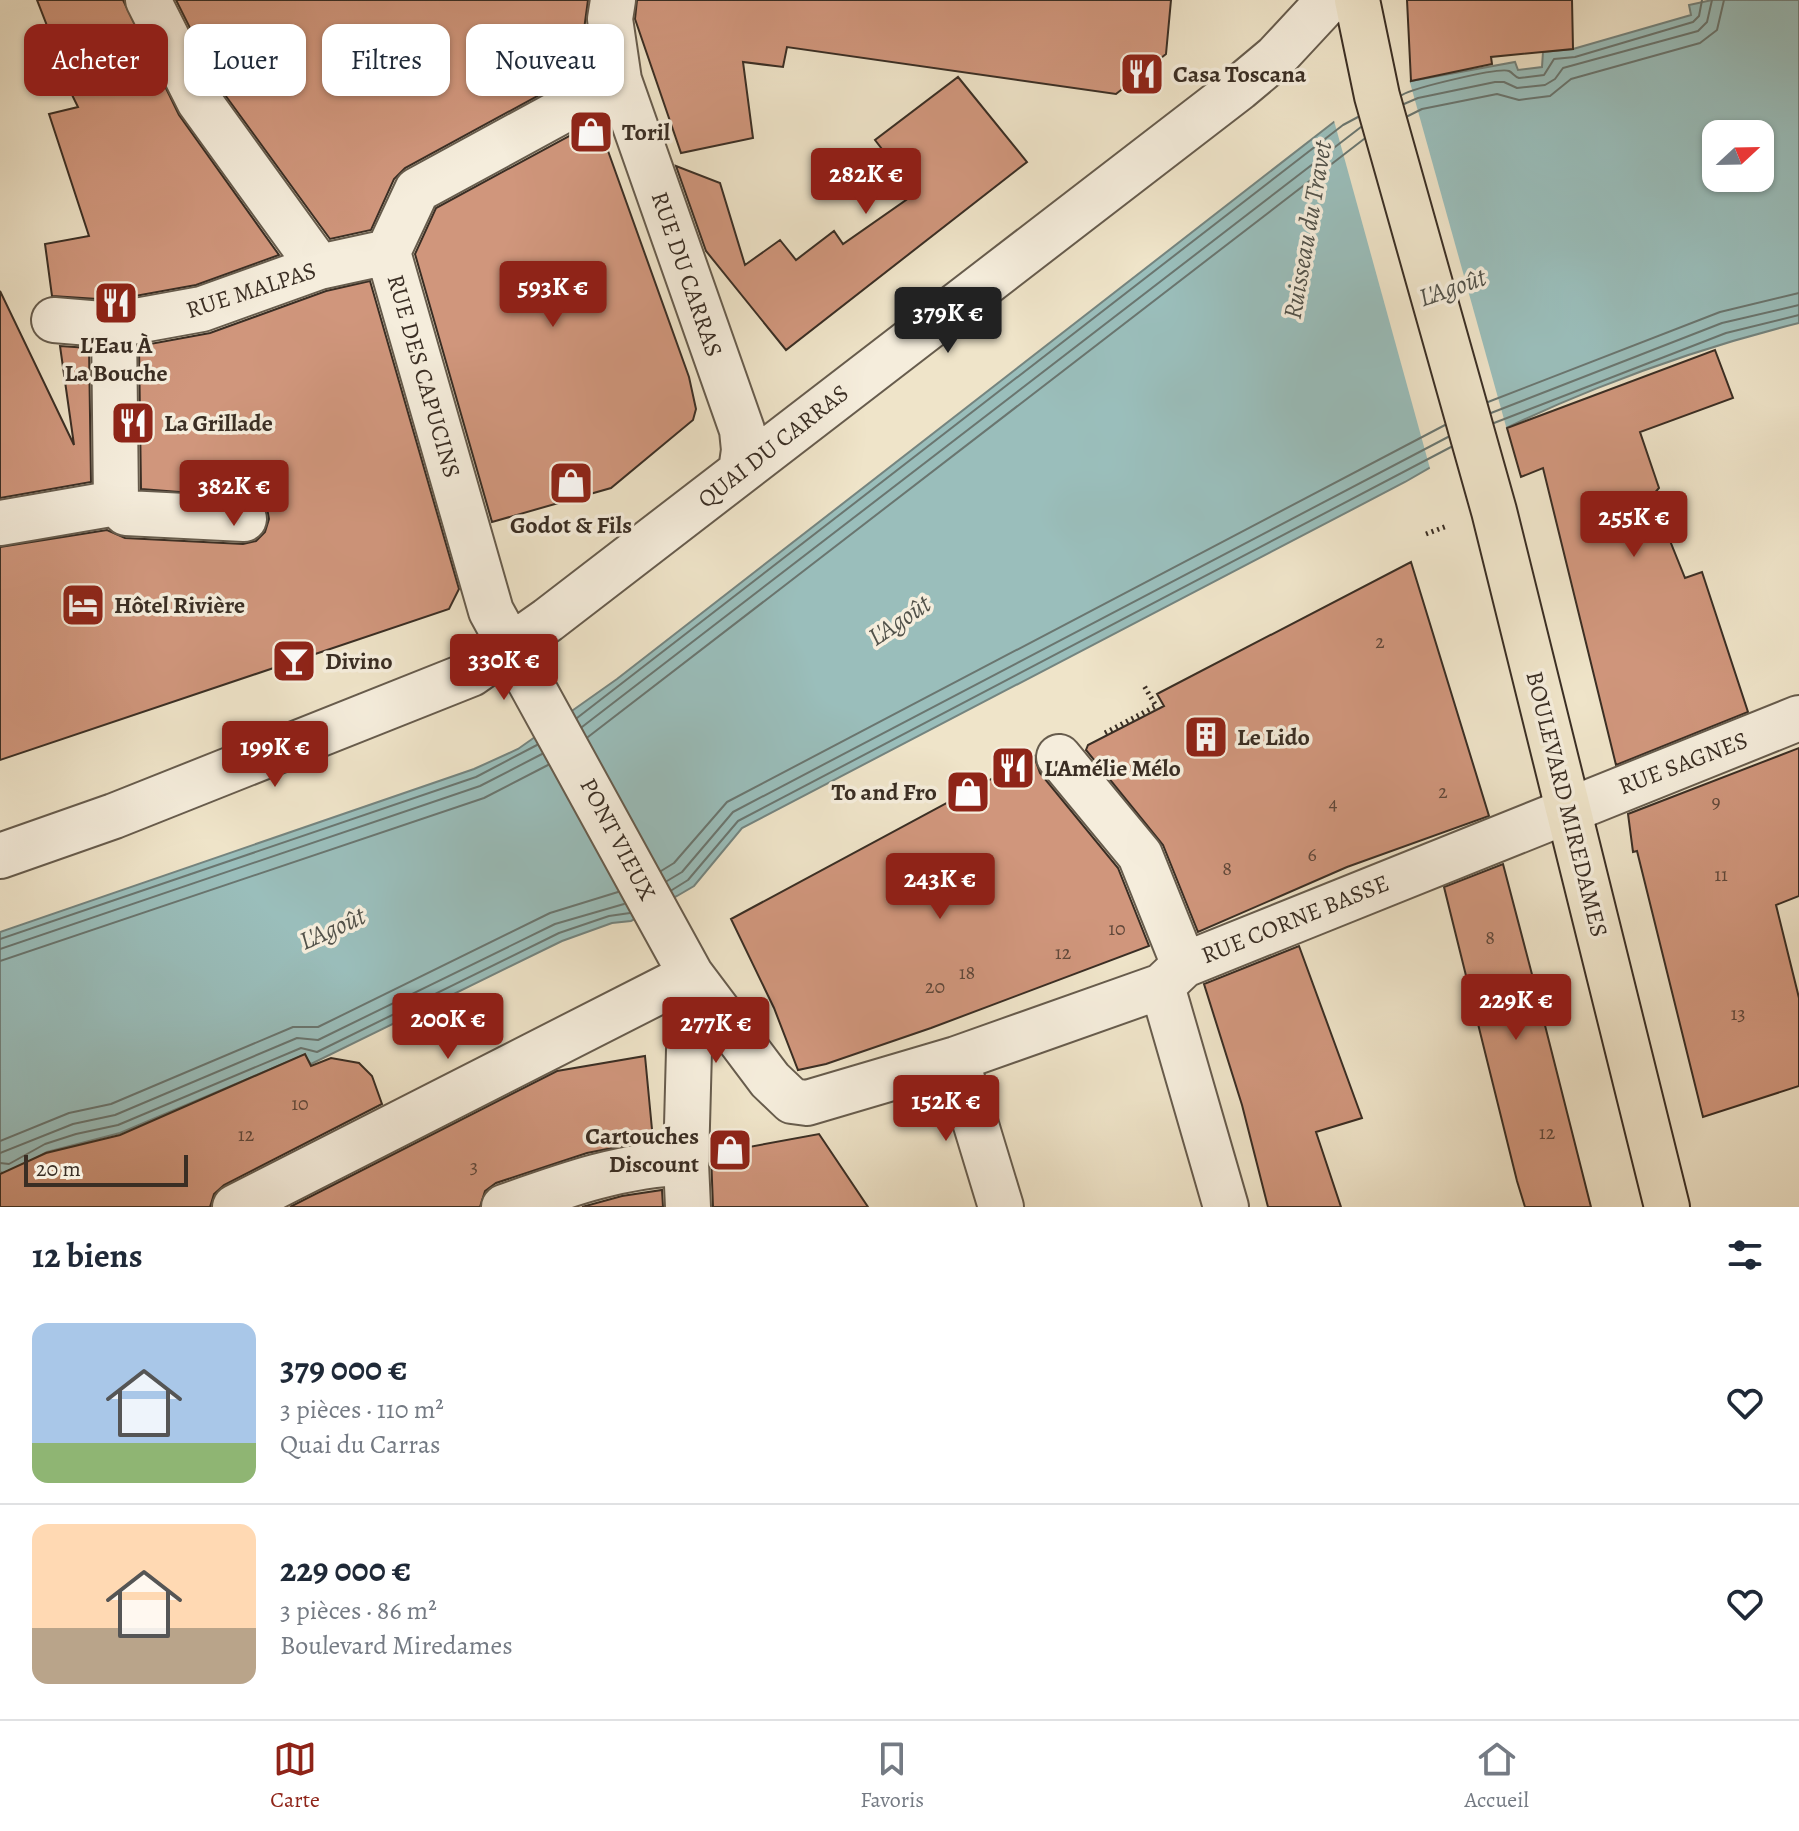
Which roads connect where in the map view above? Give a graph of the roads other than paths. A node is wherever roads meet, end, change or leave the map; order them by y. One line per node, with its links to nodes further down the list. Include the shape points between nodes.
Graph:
1 (148, 0): 9 (street, via 199,101)
2 (613, 0): 5 (street, RUE DU CARRAS)
3 (1329, 0): 12 (street, QUAI DU CARRAS, via 1239,88)
4 (1357, 0): 20 (main road, BOULEVARD MIREDAMES, via 1377,96 1478,449)
5 (611, 24)
6 (624, 94): 12 (street, RUE DU CARRAS, via 742,430)
7 (590, 96): 8 (street, RUE DES CAPUCINS, via 417,190)
8 (388, 252): 9 (street, RUE MALPAS); 16 (street, RUE DES CAPUCINS, via 491,611)
9 (319, 267): 11 (street, RUE MALPAS, via 202,309)
10 (54, 320): 11 (street, RUE MALPAS)
11 (114, 325): 13 (street)
12 (741, 471): 16 (street, QUAI DU CARRAS)
13 (116, 503): 14 (street, via 126,513); 15 (street)
14 (244, 519)
15 (0, 523)
16 (511, 646): 18 (street, RUE DES CAPUCINS); 21 (street, QUAI DU CARRAS, via 471,674)
17 (1799, 718): 20 (street, RUE SAGNES)
18 (556, 724): 22 (street, PONT VIEUX)
19 (1059, 757): 23 (street, via 1140,855)
20 (1568, 808): 23 (street, RUE CORNE BASSE); 31 (main road, BOULEVARD MIREDAMES)
21 (0, 856)
22 (686, 964): 24 (street, RUE CORNE BASSE, via 770,1080 792,1101 807,1103); 25 (street); 26 (street)
23 (1173, 975): 24 (street, RUE CORNE BASSE); 30 (street)
24 (956, 1059): 29 (street)
25 (686, 1163): 27 (street, via 653,1163); 28 (street)
26 (235, 1207)
27 (504, 1207)
28 (688, 1207)
29 (1001, 1207)
30 (1226, 1207)
31 (1667, 1207)

